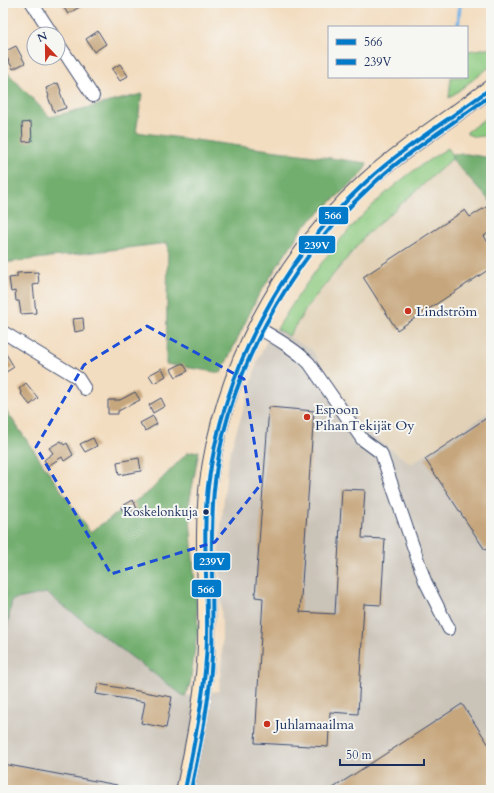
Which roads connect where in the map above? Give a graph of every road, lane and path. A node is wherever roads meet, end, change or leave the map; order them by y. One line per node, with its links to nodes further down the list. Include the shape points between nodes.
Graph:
1 (32, 3): 2 (street)
2 (47, 26)
3 (66, 55): 5 (street)
4 (491, 88): 6 (main road, via 396,157 337,210 296,260)
5 (93, 96)
6 (257, 327): 9 (street, via 301,354 362,439 381,453 425,581); 10 (main road, via 242,358 227,402 208,485 206,656)
7 (3, 332): 8 (street, via 78,378)
8 (85, 389)
9 (449, 629)
10 (186, 790)

